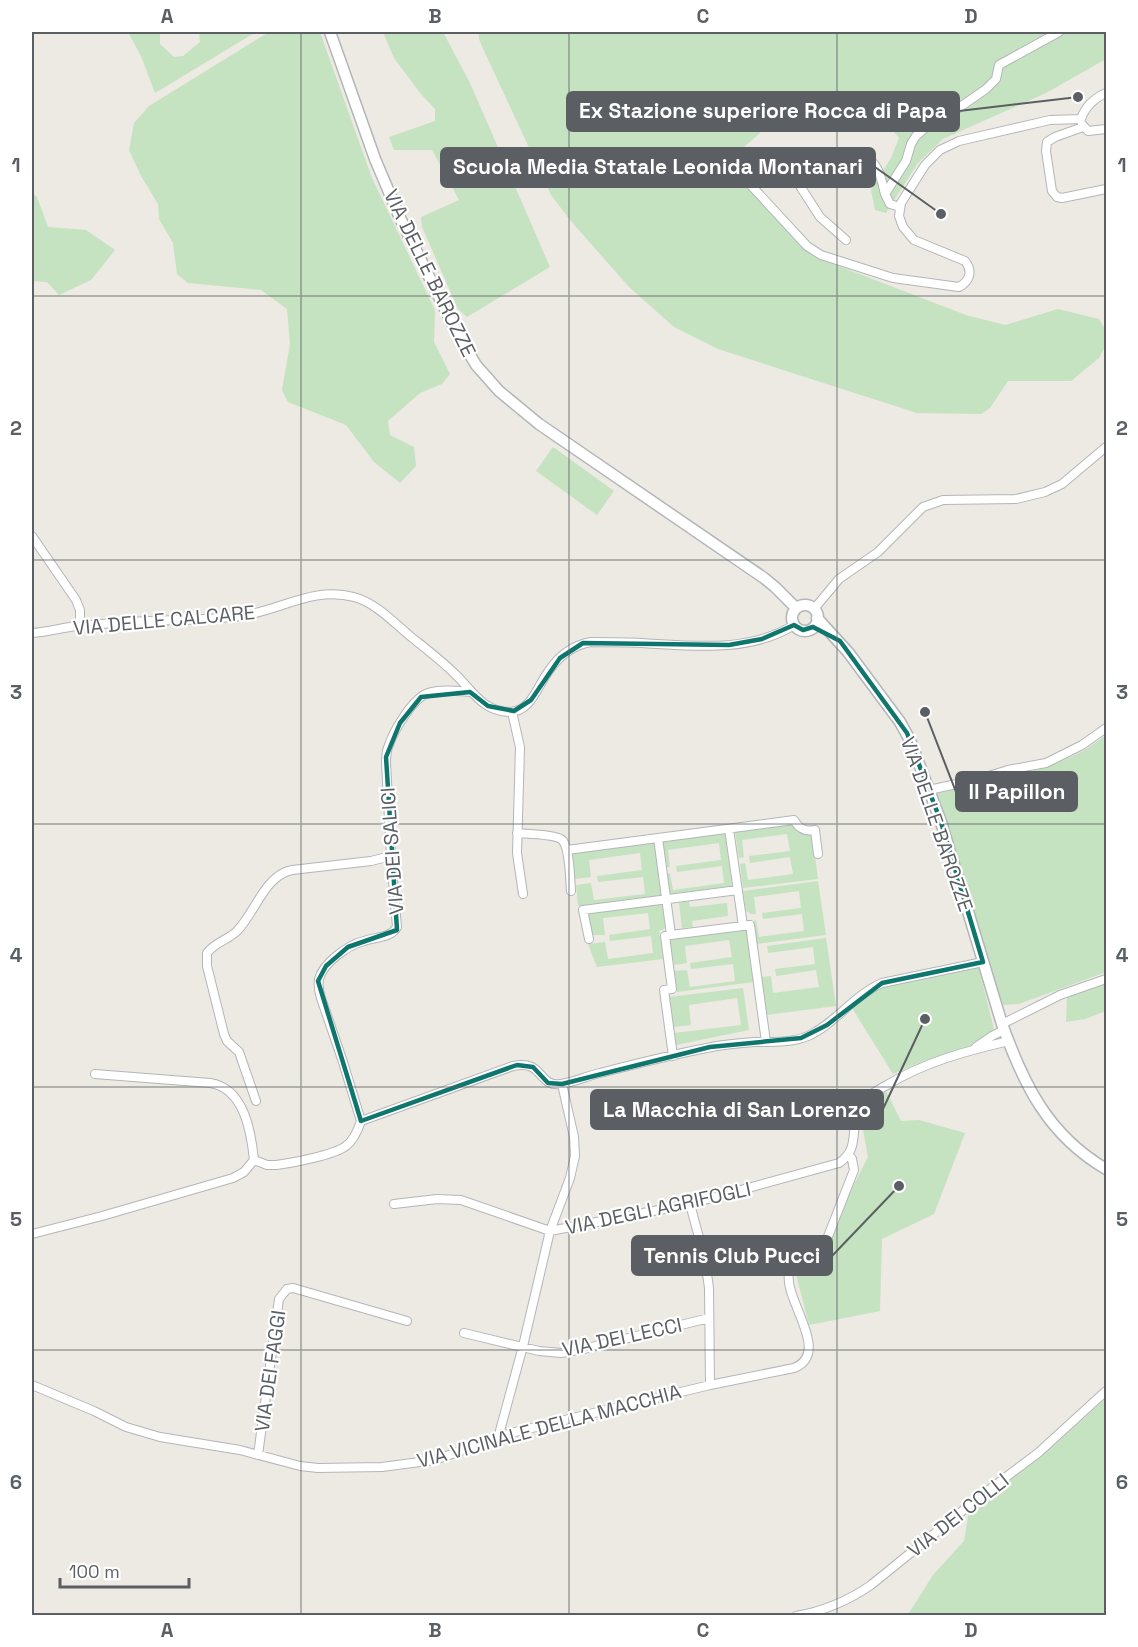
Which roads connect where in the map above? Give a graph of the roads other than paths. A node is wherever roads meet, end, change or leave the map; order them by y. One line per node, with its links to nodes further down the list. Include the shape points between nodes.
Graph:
1 (330, 32): 13 (main road, VIA DELLE BAROZZE, via 400,218 476,365 539,424)
2 (1059, 32): 8 (street, via 999,65 996,79 986,89 921,132 910,144 906,161)
3 (1107, 93): 4 (street, via 1087,108)
4 (1082, 123): 5 (street, via 1091,132); 7 (street, via 1047,142 1052,191 1059,198); 9 (street, via 1050,120 950,144 925,165)
5 (1107, 129)
6 (800, 163): 8 (street, via 861,156 877,167); 9 (street, via 761,161 745,177 812,250 893,278 956,287 965,283 970,273 965,261 910,237 901,222); 10 (street, via 800,186 820,217)
7 (1107, 189)
8 (885, 194): 9 (street, via 890,204)
9 (900, 207)
10 (846, 240)
11 (1107, 447): 13 (street, via 1045,492 1016,499 943,500 923,507 878,552 842,577)
12 (32, 536): 15 (street, via 76,600)
13 (809, 613): 14 (main road, via 792,616); 14 (main road, via 803,630); 20 (main road, VIA DELLE BAROZZE, via 840,641 907,733)
14 (794, 625): 18 (street, via 762,639 721,646 583,644 562,656 529,703)
15 (80, 626): 16 (street, VIA DELLE CALCARE); 17 (street, VIA DELLE CALCARE, via 237,616 309,596 341,595 375,607 450,669)
16 (32, 633)
17 (470, 692): 18 (street, VIA DELLE CALCARE, via 488,706); 26 (street, VIA DEI SALICI, via 424,695 390,741 386,759)
18 (512, 712): 22 (street, via 521,757)
19 (1107, 728): 20 (street, via 1042,764)
20 (929, 789): 34 (main road, VIA DELLE BAROZZE)
21 (729, 829): 23 (street); 25 (street, via 794,820 805,831 815,830); 27 (street)
22 (517, 833): 24 (street, via 557,837); 29 (street)
23 (658, 838): 24 (street); 30 (street)
24 (567, 850): 28 (street)
25 (818, 854)
26 (391, 856): 43 (street, via 282,873 270,883 237,931 207,953 225,1038 239,1052); 44 (street, VIA DEI SALICI, via 396,930 345,949 324,969 318,981)
27 (738, 890): 30 (street); 31 (street)
28 (571, 891)
29 (523, 894)
30 (666, 900): 32 (street); 33 (street, via 583,910)
31 (743, 926): 32 (street); 38 (street, via 750,925)
32 (671, 935): 40 (street, via 665,936 672,989 664,990)
33 (590, 939)
34 (983, 962): 36 (main road, VIA DELLE BAROZZE); 38 (street, via 885,982 810,1035)
35 (1107, 979): 36 (street, via 1052,999)
36 (1003, 1027): 37 (main road, VIA DELLE BAROZZE); 39 (street)
37 (1009, 1041): 39 (street); 47 (main road, VIA DELLE BAROZZE, via 1049,1120 1076,1149)
38 (766, 1042): 40 (street, via 732,1044)
39 (972, 1050): 45 (street, via 909,1072 870,1096 856,1116)
40 (673, 1056): 42 (street)
41 (95, 1074): 46 (street, via 222,1086 233,1095 249,1124)
42 (562, 1084): 44 (street, via 548,1083 533,1066 517,1065); 50 (street, via 575,1156)
43 (256, 1101)
44 (361, 1121): 46 (street, via 350,1142 335,1152 276,1166)
45 (849, 1155): 49 (street, VIA DEGLI AGRIFOGLI, via 836,1164); 57 (street, VIA VICINALE DELLA MACCHIA, via 854,1170 827,1239 796,1261 789,1273 809,1344 807,1359 794,1368)
46 (254, 1160): 51 (street, via 232,1178)
47 (1107, 1169)
48 (394, 1204): 50 (street, VIA DEGLI AGRIFOGLI, via 461,1200)
49 (690, 1204): 50 (street, VIA DEGLI AGRIFOGLI); 52 (street, via 705,1260)
50 (550, 1231): 55 (street)
51 (32, 1234)
52 (709, 1318): 55 (street, VIA DEI LECCI, via 572,1352); 57 (street)
53 (407, 1321): 60 (street, VIA DEI FAGGI, via 287,1288 279,1299)
54 (464, 1333): 55 (street, VIA DEI LECCI)
55 (522, 1347): 59 (street)
56 (32, 1385): 60 (street, VIA VICINALE DELLA MACCHIA, via 133,1429)
57 (710, 1385): 59 (street, VIA VICINALE DELLA MACCHIA)
58 (1107, 1391): 61 (street, VIA DEI COLLI, via 1038,1454 970,1503 871,1585 833,1606)
59 (498, 1438): 60 (street, VIA VICINALE DELLA MACCHIA, via 435,1460 382,1467 307,1467)
60 (258, 1455)
61 (796, 1616)

